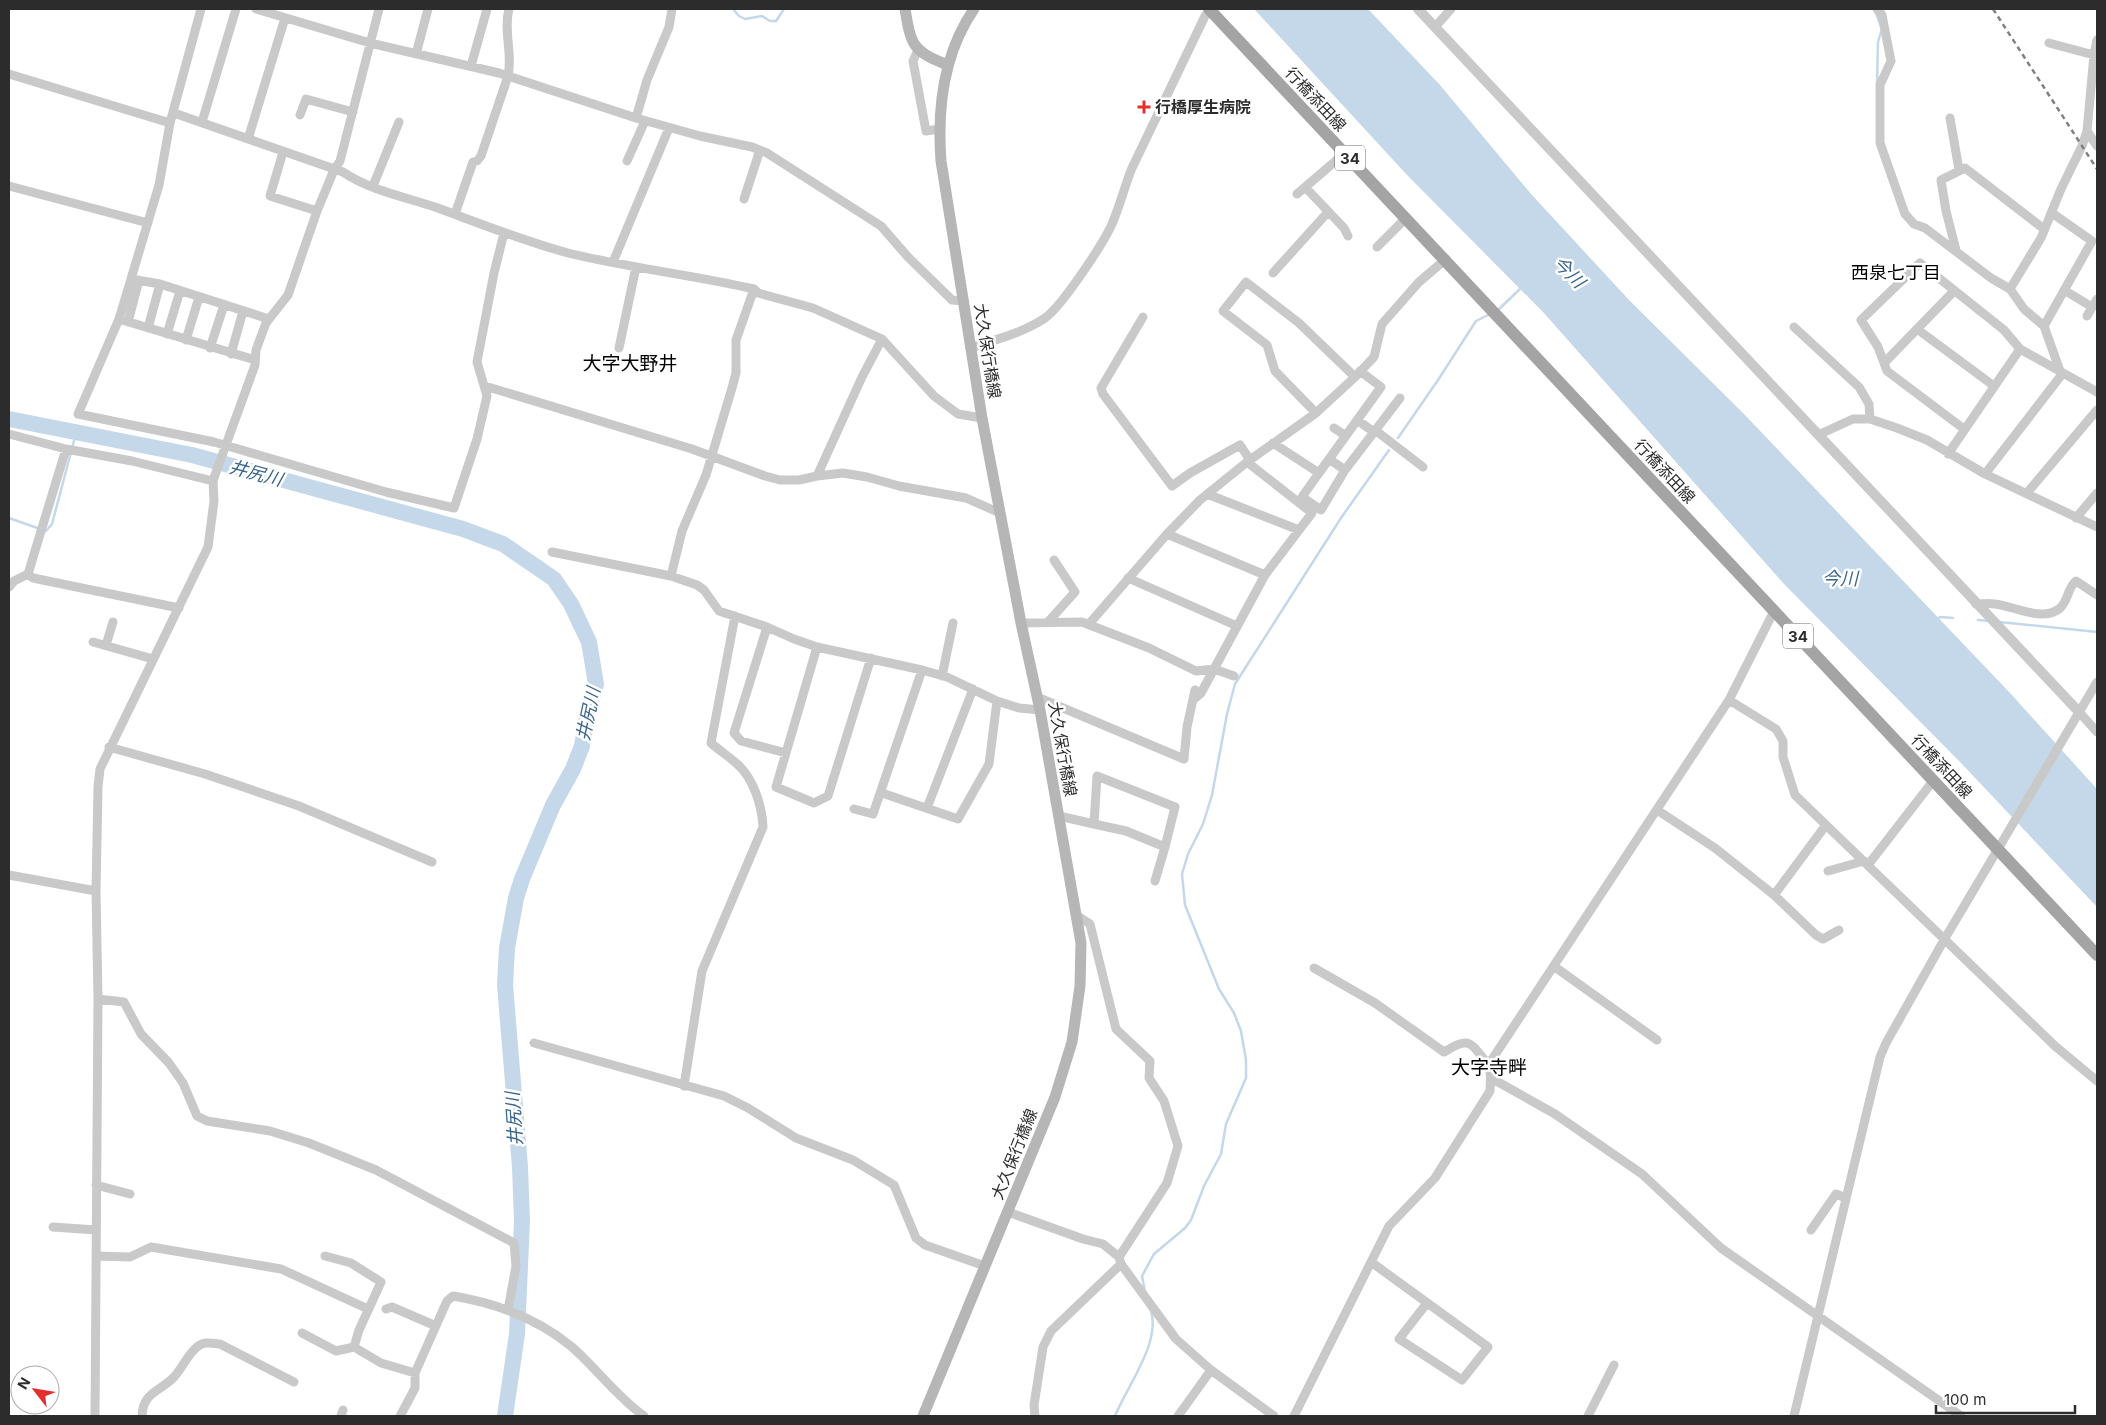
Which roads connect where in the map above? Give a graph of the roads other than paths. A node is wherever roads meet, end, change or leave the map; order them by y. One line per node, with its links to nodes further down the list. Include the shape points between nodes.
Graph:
1 (201, 9): 29 (street)
2 (236, 9): 34 (street)
3 (256, 9): 15 (street)
4 (379, 9): 18 (street)
5 (428, 9): 21 (street)
6 (487, 9): 24 (street)
7 (509, 9): 26 (street, via 507,34 511,62)
8 (672, 9): 31 (street, via 669,27 647,80)
9 (905, 9): 20 (main road, via 910,39)
10 (974, 9): 23 (main road, 大久保行橋線, via 957,39)
11 (1210, 9): 44 (main road, 行橋添田線 / 34); 94 (street, via 1132,168 1106,236 1061,304 1044,318 1013,333)
12 (1418, 9): 16 (street)
13 (1451, 9): 16 (street)
14 (1877, 9): 63 (street, via 1882,15 1891,61 1880,85 1880,143 1909,220)
15 (285, 18): 18 (street); 40 (street)
16 (1435, 28): 114 (street)
17 (2097, 40): 22 (street)
18 (370, 43): 21 (street); 28 (street)
19 (2049, 43): 22 (street)
20 (918, 50): 23 (main road); 38 (street, via 913,61 926,131)
21 (416, 54): 24 (street)
22 (2094, 55): 27 (street)
23 (948, 65): 38 (main road, 大久保行橋線)
24 (472, 66): 26 (street)
25 (9, 74): 36 (street)
26 (508, 76): 31 (street); 56 (street, via 481,156 473,162)
27 (2094, 92): 39 (street)
28 (354, 112): 30 (street, via 306,99); 46 (street, via 340,161)
29 (174, 113): 34 (street); 36 (street)
30 (300, 115)
31 (636, 118): 33 (street)
32 (1950, 118): 47 (street)
33 (645, 121): 37 (street); 45 (street)
34 (202, 122): 40 (street)
35 (399, 122): 49 (street)
36 (170, 123): 58 (street, via 159,185)
37 (669, 128): 42 (street); 65 (street)
38 (939, 129): 76 (main road, 大久保行橋線, via 941,161)
39 (2087, 131): 41 (street); 55 (street)
40 (248, 139): 43 (street)
41 (2097, 146)
42 (760, 150): 52 (street); 76 (street, via 881,226 952,300)
43 (283, 152): 46 (street); 53 (street, via 270,196)
44 (1345, 153): 50 (street); 57 (main road, 行橋添田線 / 34)
45 (627, 161)
46 (334, 170): 49 (street); 53 (street)
47 (1959, 170): 59 (street, via 1965,168); 63 (street, via 1941,180)
48 (9, 186): 58 (street)
49 (373, 186): 56 (street)
50 (1304, 187): 51 (street); 54 (street)
51 (1297, 194)
52 (744, 199)
53 (317, 211): 83 (street, via 288,295)
54 (1328, 212): 61 (street); 67 (street)
55 (2052, 213): 59 (street); 73 (street, via 2092,240)
56 (455, 214): 60 (street)
57 (1406, 218): 62 (street); 64 (main road, 行橋添田線 / 34)
58 (148, 223): 68 (street)
59 (2044, 229): 71 (street)
60 (504, 233): 65 (street); 101 (street, via 477,362)
61 (1348, 236)
62 (1377, 246)
63 (1956, 250): 71 (street)
64 (1446, 259): 100 (street, via 1419,282 1382,324 1374,357); 147 (main road, 行橋添田線 / 34)
65 (613, 262): 66 (street)
66 (636, 267): 70 (street); 93 (street)
67 (1273, 273)
68 (135, 279): 69 (street); 82 (street); 84 (street)
69 (160, 284): 72 (street); 87 (street)
70 (754, 289): 90 (street, via 813,308); 120 (street, via 736,340 734,381)
71 (2010, 289): 85 (street, via 2024,310)
72 (180, 290): 75 (street); 89 (street)
73 (2064, 290): 77 (street); 85 (street)
74 (1954, 291): 88 (street); 95 (street, via 2004,330); 98 (street, via 1920,263 1861,320)
75 (199, 297): 78 (street); 91 (street)
76 (964, 301): 94 (main road, 大久保行橋線)
77 (2095, 303): 80 (street)
78 (224, 305): 79 (street); 92 (street)
79 (243, 311): 83 (street); 96 (street)
80 (2087, 316)
81 (1143, 317): 122 (street, via 1101,388 1103,394 1172,486 1240,445)
82 (119, 319): 84 (street); 117 (street, via 78,414)
83 (269, 319): 97 (street, via 256,350)
84 (128, 322): 87 (street)
85 (2044, 326): 99 (street)
86 (1794, 327): 108 (street, via 1859,387 1869,404)
87 (148, 328): 89 (street)
88 (1917, 329): 98 (street); 102 (street)
89 (168, 334): 91 (street)
90 (882, 339): 107 (street, via 934,396 958,414); 127 (street)
91 (186, 340): 92 (street)
92 (210, 348): 96 (street)
93 (619, 348)
94 (970, 348): 107 (main road, 大久保行橋線)
95 (2020, 349): 99 (street); 102 (street)
96 (231, 354): 97 (street)
97 (256, 360): 117 (street)
98 (1884, 362): 111 (street, via 1887,371)
99 (2062, 372): 103 (street); 126 (street)
100 (1357, 374): 106 (street); 106 (street, via 1246,282 1223,310 1267,345 1275,370); 109 (street, via 1381,387)
101 (485, 386): 117 (street, via 487,396 477,439 454,508); 120 (street)
102 (1994, 386): 111 (street)
103 (2097, 392)
104 (1400, 398): 112 (street)
105 (2097, 410): 129 (street)
106 (1316, 413): 116 (street)
107 (982, 418): 132 (main road, 大久保行橋線)
108 (1870, 419): 114 (street, via 1853,419); 119 (street, via 1920,436)
109 (1357, 420): 112 (street); 115 (street)
110 (1334, 428): 115 (street)
111 (1964, 429): 119 (street)
112 (1375, 431): 123 (street); 124 (street)
113 (9, 434): 118 (street)
114 (1818, 435): 145 (street)
115 (1346, 436): 121 (street)
116 (1273, 443): 122 (street); 125 (street)
117 (226, 447): 128 (street)
118 (66, 449): 128 (street); 139 (street)
119 (1948, 454): 126 (street)
120 (712, 455): 127 (street, via 780,480); 141 (street, via 682,531)
121 (1328, 459): 124 (street); 125 (street)
122 (1248, 461): 131 (street); 135 (street, via 1312,513)
123 (1423, 467)
124 (1345, 470): 125 (street, via 1320,510 1302,497)
125 (1319, 473)
126 (1986, 474): 129 (street)
127 (817, 476): 132 (street, via 843,473 868,477 966,498)
128 (214, 478): 146 (street, via 208,547)
129 (2027, 493): 133 (street)
130 (2097, 493): 133 (street)
131 (1207, 494): 135 (street); 136 (street)
132 (1000, 513): 151 (main road, 大久保行橋線)
133 (2076, 518): 134 (street)
134 (2097, 527)
135 (1299, 530): 140 (street)
136 (1167, 534): 140 (street); 142 (street)
137 (552, 552): 141 (street)
138 (1054, 560): 150 (street, via 1075,592)
139 (28, 574): 143 (street); 146 (street, via 33,578)
140 (1265, 575): 154 (street)
141 (671, 576): 148 (street, via 697,585 719,611)
142 (1128, 578): 153 (street); 154 (street)
143 (9, 587)
144 (2097, 595): 145 (street, via 2076,580 2070,586 2067,600 2052,613 2039,614 1994,604)
145 (1977, 606): 173 (street)
146 (179, 608): 160 (street)
147 (1774, 611): 170 (street); 177 (main road, 行橋添田線 / 34)
148 (735, 616): 155 (street); 206 (street, via 710,743 737,764 755,789 763,827 702,971)
149 (113, 622): 157 (street)
150 (1048, 622): 151 (street); 153 (street)
151 (1020, 623): 168 (main road, 大久保行橋線)
152 (953, 624): 163 (street)
153 (1089, 624): 161 (street, via 1196,671)
154 (1237, 626): 161 (street)
155 (768, 627): 158 (street); 176 (street, via 734,733 740,741)
156 (93, 642): 157 (street)
157 (106, 645): 160 (street)
158 (817, 647): 159 (street); 176 (street)
159 (871, 658): 162 (street); 176 (street, via 828,796 814,803 776,787)
160 (153, 659): 175 (street)
161 (1214, 669): 164 (street); 169 (street)
162 (922, 670): 163 (street); 178 (street)
163 (942, 676): 166 (street)
164 (1234, 676)
165 (2097, 682): 173 (street)
166 (973, 689): 171 (street); 179 (street)
167 (1195, 690): 169 (street)
168 (1037, 697): 169 (street, via 1184,759); 172 (main road, 大久保行橋線)
169 (1193, 700)
170 (1729, 700): 181 (street); 184 (street, via 1776,729 1783,741 1783,757 1794,795)
171 (997, 701): 172 (street, via 1018,708); 179 (street, via 989,764 958,819)
172 (1040, 710): 182 (main road, 大久保行橋線)
173 (2077, 717): 174 (street); 185 (street)
174 (2097, 732)
175 (109, 747): 187 (street, via 205,774 299,806); 192 (street, via 100,769 98,788)
176 (786, 753)
177 (1933, 781): 185 (main road, 行橋添田線 / 34); 188 (street)
178 (882, 793): 179 (street); 180 (street, via 873,814)
179 (926, 808)
180 (854, 809)
181 (1657, 810): 193 (street, via 1715,848); 199 (street)
182 (1058, 816): 183 (street); 194 (main road, 大久保行橋線)
183 (1094, 824): 186 (street, via 1126,831); 186 (street, via 1096,776 1175,807)
184 (1826, 825): 188 (street); 193 (street)
185 (2001, 846): 196 (street); 197 (main road, 行橋添田線 / 34)
186 (1165, 847): 191 (street)
187 (432, 862)
188 (1866, 863): 189 (street); 196 (street)
189 (1828, 871)
190 (9, 876): 192 (street)
191 (1155, 881)
192 (96, 891): 200 (street)
193 (1774, 895): 195 (street, via 1823,939)
194 (1076, 915): 210 (main road, 大久保行橋線, via 1081,943 1080,977 1072,1042 1055,1097); 216 (street, via 1090,924 1116,1029 1150,1061 1149,1078 1164,1101 1178,1146 1167,1183)
195 (1839, 930)
196 (1944, 940): 205 (street, via 2055,1046); 209 (street, via 1880,1057)
197 (2097, 955)
198 (1314, 968): 203 (street, via 1375,1003 1444,1052 1465,1042)
199 (1554, 968): 201 (street); 203 (street)
200 (98, 999): 207 (street); 222 (street, via 124,1002 141,1034 183,1083 197,1116 207,1121 270,1131 309,1143 376,1170 514,1243 516,1266)
201 (1657, 1040)
202 (534, 1043): 206 (street)
203 (1490, 1064): 204 (street)
204 (1491, 1078): 217 (street, via 1490,1091 1435,1178 1388,1226); 223 (street, via 1555,1114 1642,1174 1721,1248)
205 (2097, 1081)
206 (684, 1086): 218 (street, via 724,1096 796,1138 853,1160 894,1185 916,1238 925,1245)
207 (96, 1186): 208 (street); 212 (street)
208 (130, 1194)
209 (1846, 1198): 213 (street, via 1836,1194); 223 (street)
210 (1008, 1212): 216 (street, via 1102,1244); 218 (main road, 大久保行橋線)
211 (52, 1227): 212 (street)
212 (96, 1230): 214 (street)
213 (1811, 1230)
214 (96, 1256): 221 (street, via 130,1257 151,1247 281,1269); 231 (street)
215 (325, 1256): 221 (street, via 351,1263 381,1282)
216 (1120, 1261): 228 (street, via 1176,1339); 236 (street, via 1051,1331 1043,1347 1034,1405)
217 (1371, 1262): 219 (street); 239 (street)
218 (985, 1266): 235 (main road, 大久保行橋線)
219 (1427, 1303): 219 (street, via 1488,1347 1462,1380 1399,1339)
220 (386, 1309): 224 (street, via 392,1308)
221 (368, 1310): 226 (street)
222 (509, 1311): 224 (street, via 453,1296 447,1301); 234 (street, via 544,1327 572,1347)
223 (1818, 1317): 241 (street); 242 (street)
224 (436, 1326): 229 (street)
225 (302, 1333): 226 (street, via 336,1351)
226 (354, 1347): 229 (street, via 381,1363)
227 (1614, 1365): 240 (street)
228 (1211, 1370): 237 (street); 238 (street)
229 (415, 1373): 233 (street, via 414,1388)
230 (294, 1382): 232 (street, via 220,1344 208,1342 198,1346 172,1379 151,1394 142,1408)
231 (95, 1416)
232 (142, 1416)
233 (400, 1416)
234 (644, 1416)
235 (923, 1416)
236 (1036, 1416)
237 (1178, 1416)
238 (1274, 1416)
239 (1294, 1416)
240 (1588, 1416)
241 (1794, 1416)
242 (1961, 1416)

